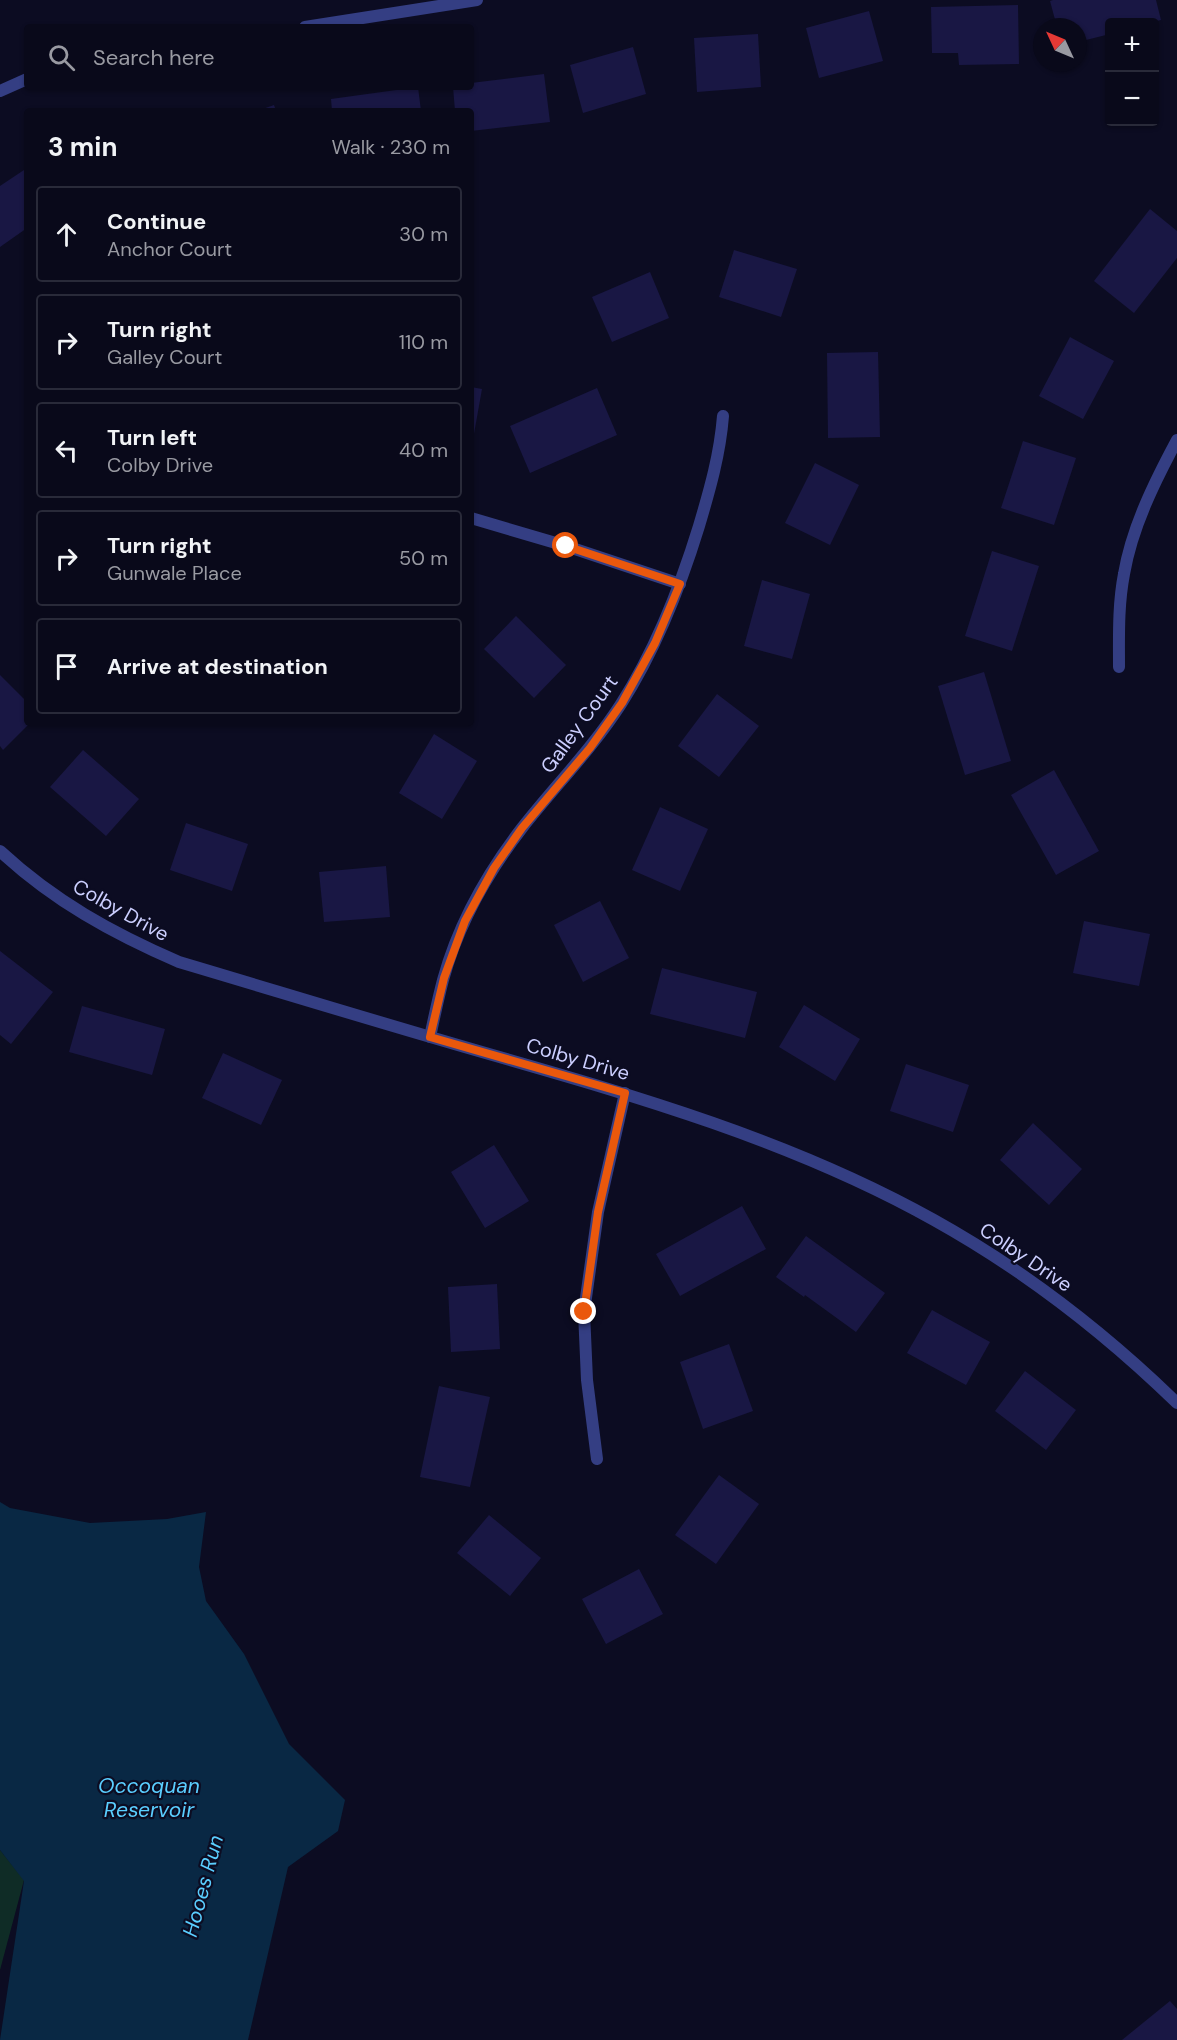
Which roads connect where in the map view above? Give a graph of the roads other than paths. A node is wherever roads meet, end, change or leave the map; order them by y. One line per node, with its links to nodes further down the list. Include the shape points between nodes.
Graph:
1 (477, 0): 2 (street)
2 (324, 24)
3 (24, 80): 4 (street)
4 (0, 91)
5 (723, 416): 8 (street, Galley Court, via 713,479)
6 (1177, 440): 9 (street, via 1138,525 1124,572)
7 (474, 519): 8 (street)
8 (680, 584): 11 (street, Galley Court, via 655,643 622,703 494,868 465,921 444,978)
9 (1119, 667)
10 (0, 851): 11 (street, Colby Drive, via 24,874 76,911 132,942 170,958)
11 (430, 1037): 12 (street, Colby Drive)
12 (625, 1093): 13 (street, Colby Drive, via 752,1137 863,1184 935,1220 1030,1280 1081,1318); 14 (street, via 598,1212 584,1312 587,1380)
13 (1177, 1402)
14 (597, 1459)

